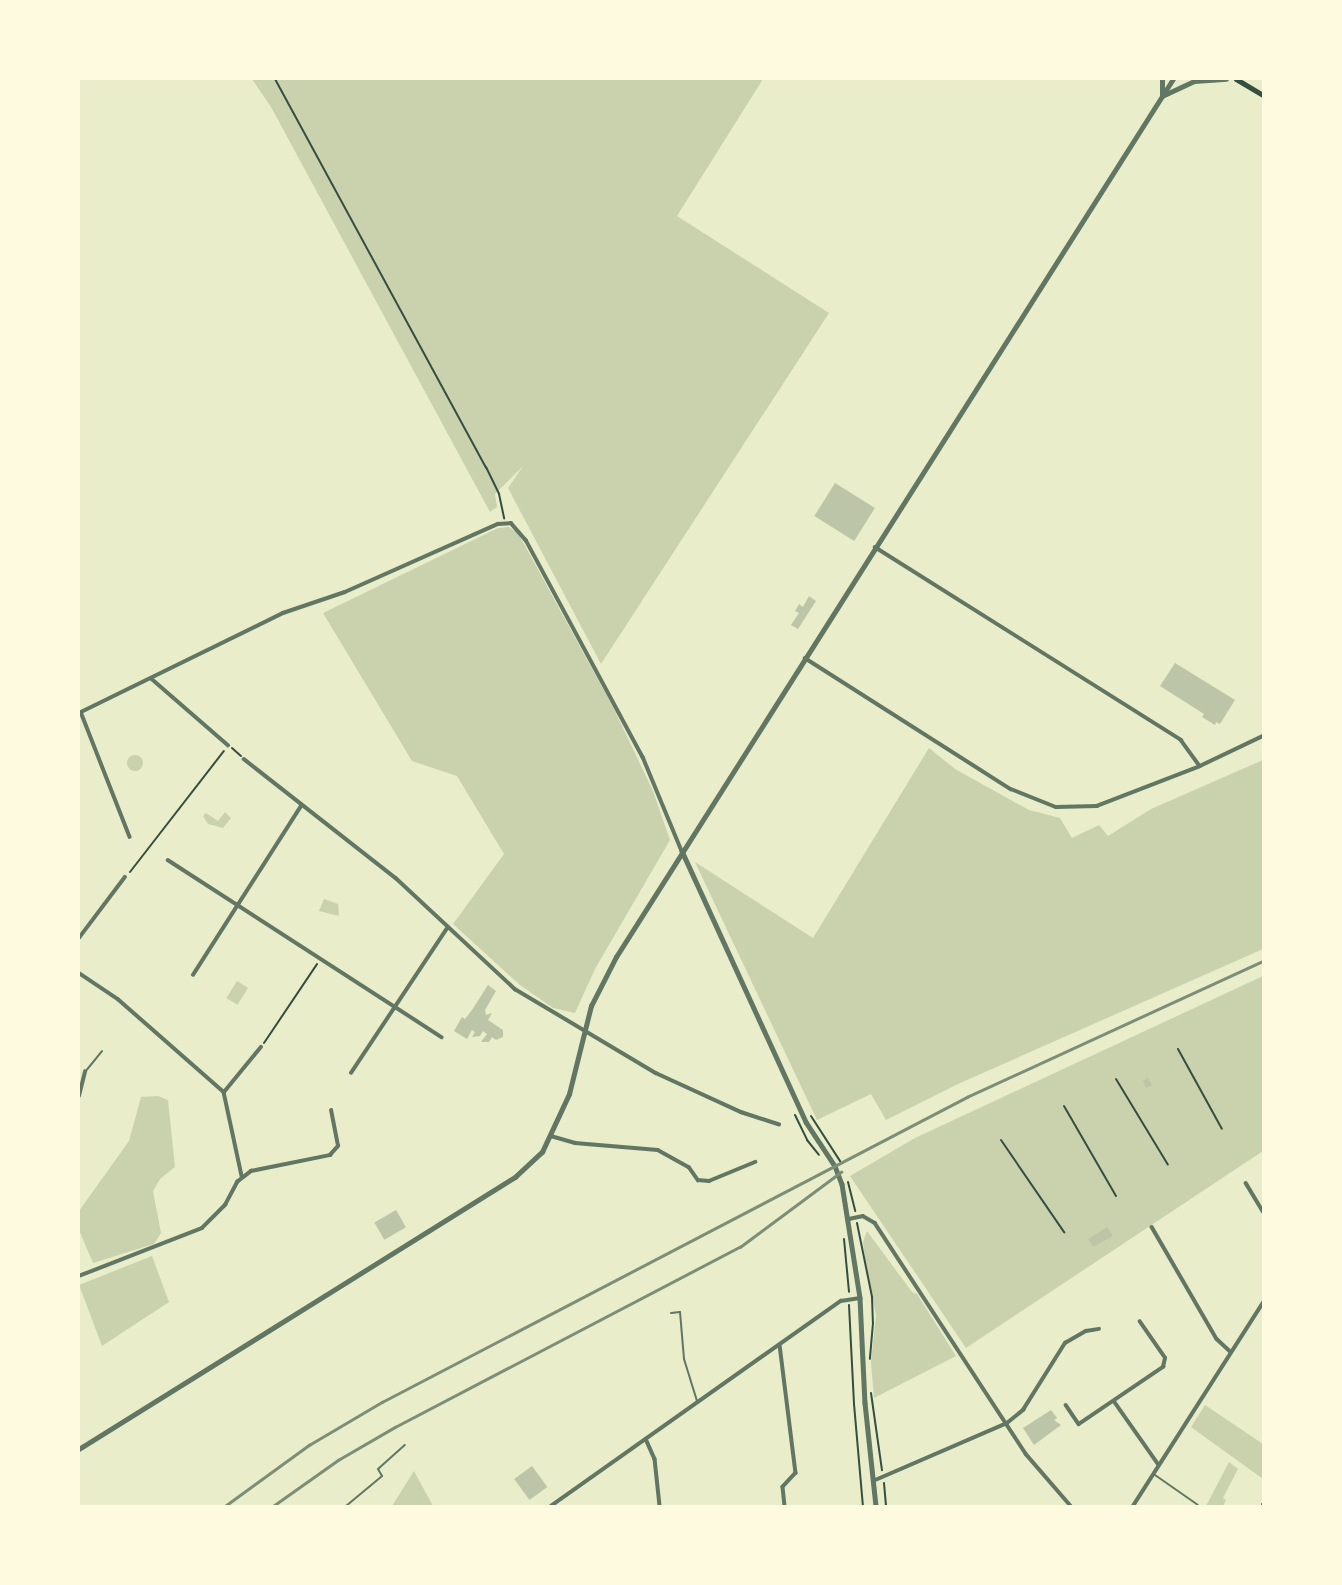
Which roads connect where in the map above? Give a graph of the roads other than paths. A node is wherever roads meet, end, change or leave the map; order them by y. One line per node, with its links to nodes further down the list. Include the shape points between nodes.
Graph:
1 (1162, 79): 6 (street)
2 (1173, 79): 6 (street)
3 (1226, 79): 6 (street, via 1194,81)
4 (1236, 79): 5 (main road)
5 (1263, 95)
6 (1161, 96): 7 (street)
7 (875, 547): 8 (street); 14 (street, via 1181,740)
8 (805, 658): 14 (street, via 1039,803 1097,806); 17 (street)
9 (152, 679): 10 (street); 12 (street); 17 (street, via 283,612 345,592 504,522 519,528 604,683 643,757)
10 (80, 713): 16 (street)
11 (1263, 736): 14 (street)
12 (228, 745)
13 (244, 759): 15 (street)
14 (1200, 766)
15 (301, 806): 20 (street); 21 (street, via 396,878)
16 (130, 837)
17 (682, 850): 26 (street, via 604,978); 41 (street, via 806,1122 832,1161)
18 (168, 860): 20 (street)
19 (125, 877): 22 (street)
20 (236, 905): 24 (street); 25 (street)
21 (448, 927): 25 (street); 26 (street, via 515,989)
22 (79, 938)
23 (79, 973): 32 (street, via 118,999)
24 (193, 975)
25 (395, 1008): 27 (street); 31 (street)
26 (583, 1030): 35 (street, via 656,1073); 36 (street, via 569,1094)
27 (442, 1037)
28 (261, 1047): 32 (street)
29 (102, 1051): 30 (lane)
30 (85, 1072): 33 (street)
31 (351, 1073)
32 (224, 1092): 38 (street)
33 (79, 1096)
34 (331, 1111): 38 (street, via 338,1146 330,1155)
35 (779, 1124)
36 (551, 1136): 37 (street, via 575,1143 658,1150 689,1167 698,1180 709,1181); 57 (street, via 532,1163 514,1177)
37 (755, 1162)
38 (242, 1176): 43 (street, via 225,1205 202,1228)
39 (1246, 1183): 40 (street)
40 (1263, 1212)
41 (849, 1219): 44 (street); 54 (street, via 868,1218 875,1223)
42 (1152, 1227): 50 (street, via 1217,1339)
43 (79, 1276)
44 (860, 1298): 49 (street, via 849,1299); 60 (street)
45 (1263, 1303): 50 (street)
46 (671, 1313): 52 (lane, via 680,1312 684,1359)
47 (1140, 1322): 51 (street, via 1166,1363)
48 (1099, 1329): 54 (street, via 1065,1343 1023,1410)
49 (780, 1345): 52 (street); 65 (street, via 796,1473 783,1487)
50 (1231, 1352): 58 (street)
51 (1114, 1400): 53 (street, via 1079,1424); 58 (street)
52 (698, 1404): 55 (street)
53 (1066, 1405)
54 (1007, 1423): 60 (street); 67 (street, via 1026,1454)
55 (646, 1439): 63 (street); 64 (street, via 655,1460)
56 (405, 1445): 62 (lane, via 378,1469 382,1476)
57 (79, 1448)
58 (1159, 1465): 59 (street)
59 (1154, 1474): 61 (lane); 68 (street)
60 (873, 1481): 66 (street)
61 (1198, 1505)
62 (346, 1506)
63 (551, 1506)
64 (660, 1506)
65 (785, 1506)
66 (876, 1506)
67 (1071, 1506)
68 (1133, 1506)

